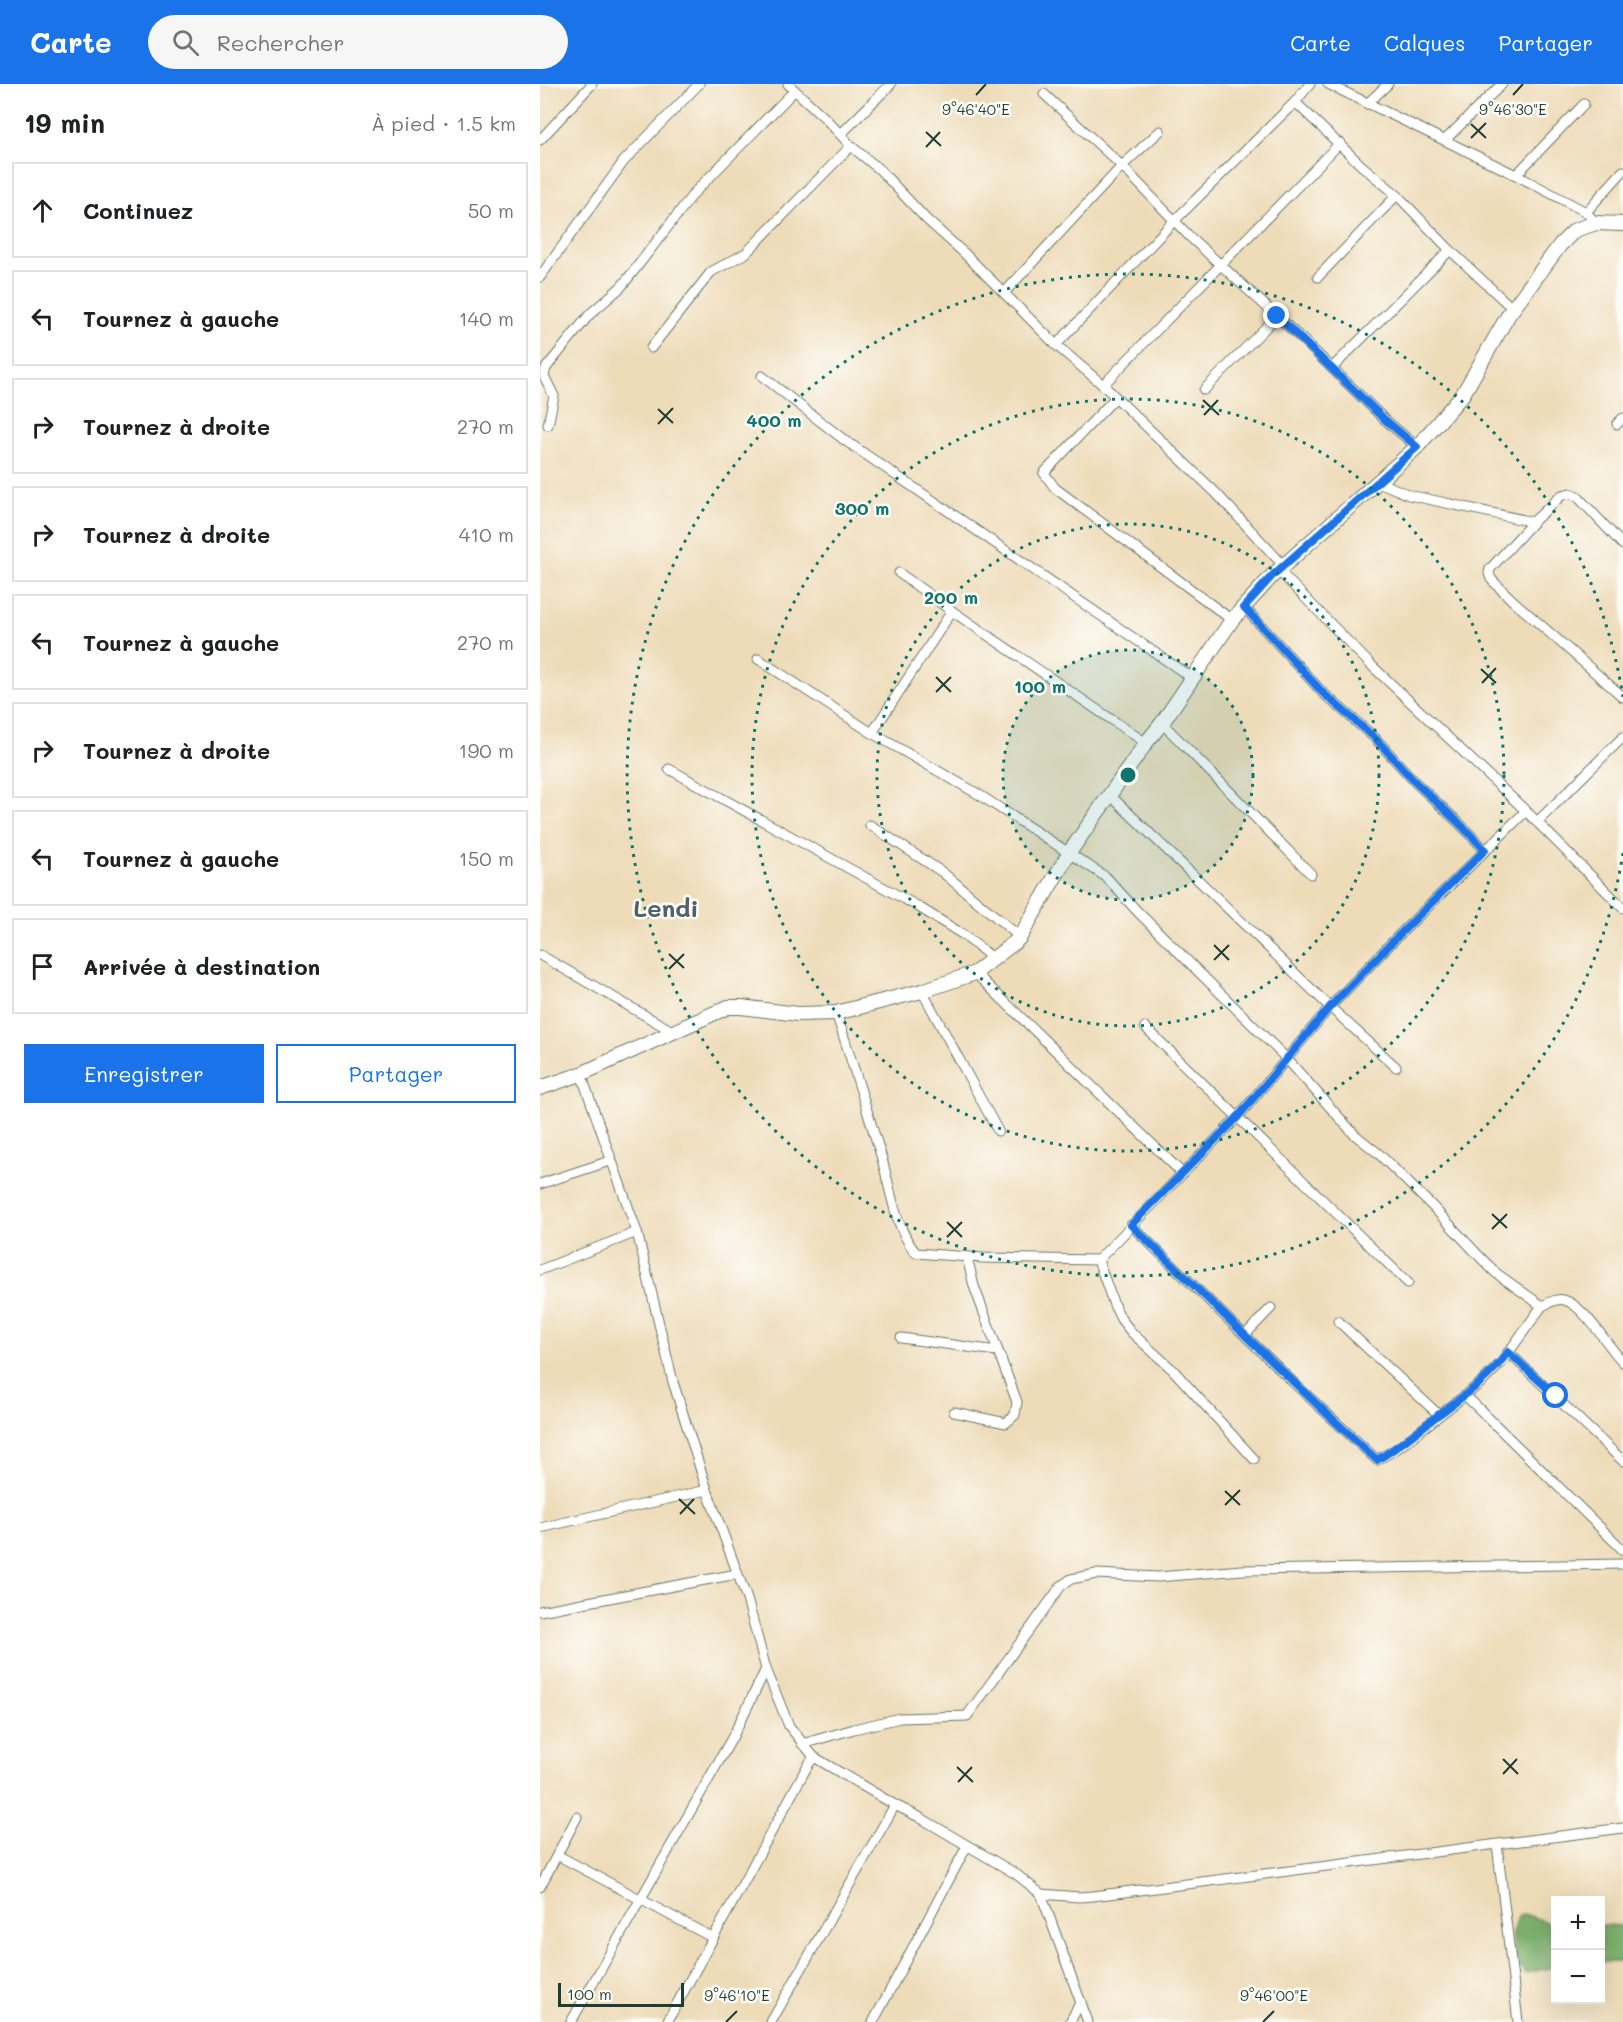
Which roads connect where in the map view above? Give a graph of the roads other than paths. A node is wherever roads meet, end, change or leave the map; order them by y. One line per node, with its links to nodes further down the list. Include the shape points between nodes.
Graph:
1 (592, 84): 15 (street)
2 (699, 84): 29 (street, via 624,161)
3 (891, 84): 14 (street)
4 (1311, 84): 10 (street)
5 (1328, 84): 11 (street)
6 (1388, 84): 11 (street)
7 (1502, 84): 16 (street)
8 (791, 87): 14 (street); 41 (street, via 694,193 621,287 590,314 546,368 544,376 554,396)
9 (1044, 94): 19 (street)
10 (1295, 102): 17 (street); 24 (street)
11 (1367, 104): 16 (street)
12 (1584, 104): 21 (street)
13 (1160, 131): 19 (street)
14 (841, 134): 18 (street)
15 (540, 140)
16 (1444, 140): 21 (street)
17 (1340, 143): 22 (street); 28 (street)
18 (851, 146): 31 (street); 35 (street, via 746,253 711,272)
19 (1122, 166): 24 (street); 31 (street)
20 (1623, 171): 23 (street)
21 (1516, 174): 23 (street)
22 (1397, 195): 27 (street); 30 (street)
23 (1586, 212): 25 (street)
24 (1174, 221): 28 (street); 34 (street)
25 (1596, 223): 26 (main road); 32 (main road, via 1575,230)
26 (1623, 224)
27 (1450, 250): 32 (street); 36 (street)
28 (1221, 265): 33 (street); 38 (street)
29 (540, 277)
30 (1318, 277)
31 (1005, 293): 34 (street)
32 (1513, 309): 42 (main road, via 1463,394)
33 (1277, 316): 36 (street); 39 (street)
34 (1056, 345): 38 (street)
35 (651, 348)
36 (1332, 368): 42 (street)
37 (762, 376): 52 (street, via 853,445)
38 (1103, 385): 40 (street)
39 (1204, 390)
40 (1115, 398): 46 (street, via 1216,494); 50 (street, via 1044,473 1055,488)
41 (548, 425)
42 (1417, 447): 43 (main road)
43 (1379, 482): 44 (street, via 1408,495); 46 (main road)
44 (1533, 522): 45 (street, via 1562,495 1570,493); 53 (street, via 1490,569 1490,576 1543,629)
45 (1623, 545)
46 (1282, 568): 48 (main road); 60 (street, via 1362,656)
47 (899, 573): 49 (street)
48 (1244, 607): 50 (main road); 63 (street, via 1323,693 1375,738)
49 (951, 611): 55 (street); 57 (street)
50 (1232, 620): 52 (main road)
51 (758, 659): 55 (street)
52 (1192, 678): 54 (main road)
53 (1623, 697)
54 (1162, 723): 57 (main road); 65 (street)
55 (872, 733): 64 (street, via 978,794)
56 (1623, 737): 61 (street)
57 (1146, 742): 59 (main road)
58 (669, 769): 69 (street, via 925,911)
59 (1110, 795): 64 (main road); 72 (street)
60 (1526, 811): 61 (street); 63 (street)
61 (1537, 822): 66 (street)
62 (870, 825): 67 (street, via 942,872)
63 (1485, 850): 72 (street)
64 (1069, 853): 67 (main road); 76 (street, via 1106,877)
65 (1311, 874)
66 (1623, 908)
67 (1020, 937): 69 (main road)
68 (540, 955): 75 (street)
69 (994, 959): 70 (main road)
70 (975, 973): 71 (main road); 83 (street)
71 (922, 990): 73 (main road); 81 (street)
72 (1330, 1007): 76 (street); 77 (street)
73 (836, 1013): 75 (main road, via 798,1014 728,1007); 87 (street, via 906,1238 916,1253)
74 (1145, 1027): 80 (street)
75 (672, 1031): 78 (main road)
76 (1286, 1058): 80 (street); 91 (street, via 1354,1134 1379,1154 1496,1273)
77 (1396, 1067)
78 (581, 1074): 79 (main road); 82 (street)
79 (540, 1088)
80 (1237, 1118): 83 (street); 90 (street)
81 (998, 1131)
82 (610, 1161): 84 (street); 86 (street)
83 (1182, 1173): 85 (street)
84 (540, 1184)
85 (1131, 1225): 88 (street); 94 (street)
86 (637, 1232): 89 (street); 104 (street, via 671,1371)
87 (967, 1257): 88 (street); 96 (street)
88 (1098, 1260): 102 (street, via 1114,1305 1132,1334 1173,1370)
89 (540, 1270)
90 (1408, 1283)
91 (1542, 1306): 97 (street); 98 (street, via 1563,1299 1571,1304 1584,1314)
92 (1271, 1308): 94 (street)
93 (1338, 1322): 101 (street)
94 (1246, 1334): 101 (street, via 1377,1460)
95 (901, 1338): 96 (street)
96 (997, 1351): 100 (street, via 1017,1402 1015,1415 1006,1424)
97 (1508, 1352): 99 (street); 103 (street)
98 (1623, 1362)
99 (1466, 1396): 101 (street); 106 (street)
100 (954, 1412)
101 (1439, 1415)
102 (1254, 1458)
103 (1623, 1461)
104 (707, 1490): 105 (street); 108 (street)
105 (540, 1528)
106 (1623, 1550)
107 (1623, 1564): 111 (street, via 1081,1576 1061,1586 967,1716 900,1718)
108 (737, 1574): 109 (street); 110 (street)
109 (540, 1611)
110 (766, 1669): 111 (street, via 789,1726); 121 (street, via 732,1738)
111 (802, 1744): 112 (street)
112 (814, 1757): 113 (street); 122 (street)
113 (895, 1805): 117 (street); 126 (street)
114 (577, 1817): 118 (street)
115 (1623, 1828): 116 (street)
116 (1497, 1844): 120 (street, via 1093,1896); 130 (street)
117 (967, 1846): 120 (street, via 1016,1874); 127 (street)
118 (557, 1855): 119 (street); 121 (street)
119 (540, 1887)
120 (1041, 1894): 123 (street)
121 (640, 1899): 122 (street); 124 (street)
122 (713, 1938): 125 (street)
123 (1081, 2001): 128 (street); 129 (street)
124 (571, 2022)
125 (667, 2022)
126 (771, 2022)
127 (873, 2022)
128 (1070, 2022)
129 (1088, 2022)
130 (1518, 2022)

